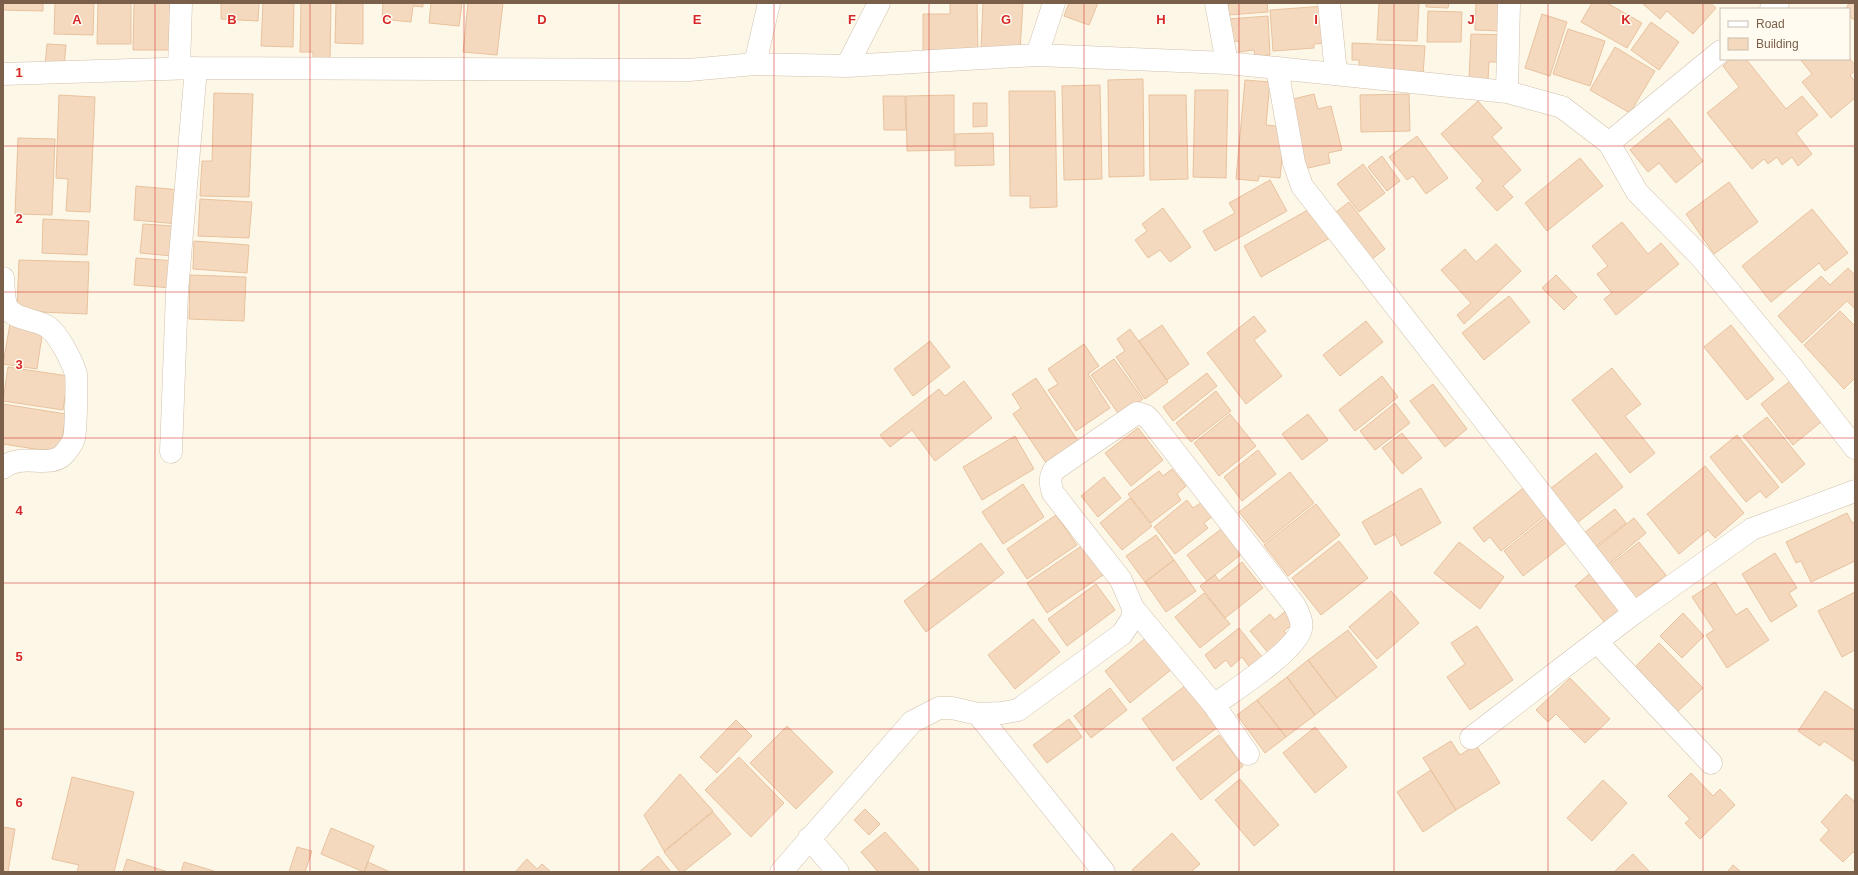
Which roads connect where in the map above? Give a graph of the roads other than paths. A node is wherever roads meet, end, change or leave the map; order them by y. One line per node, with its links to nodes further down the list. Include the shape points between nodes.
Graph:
1 (181, 3): 13 (street)
2 (769, 3): 11 (street)
3 (879, 3): 12 (street)
4 (1054, 3): 9 (street)
5 (1216, 3): 10 (street)
6 (1329, 3): 15 (street)
7 (1508, 3): 17 (street)
8 (1720, 52): 18 (street)
9 (1037, 55): 10 (street); 12 (street)
10 (1228, 63): 14 (street)
11 (755, 64): 12 (street); 13 (street, via 689,70)
12 (847, 66)
13 (188, 68): 16 (street); 22 (street)
14 (1277, 68): 15 (street); 26 (street, via 1294,163 1302,186)
15 (1336, 73): 17 (street)
16 (3, 74)
17 (1507, 92): 18 (street, via 1562,107)
18 (1609, 143): 21 (street, via 1637,192 1700,256)
19 (3, 278): 20 (street)
20 (6, 310): 23 (street, via 48,327 67,352 76,375 74,438 67,451 55,461 17,461)
21 (1855, 448)
22 (170, 452)
23 (3, 468)
24 (1855, 491): 26 (street, via 1752,529)
25 (1133, 608): 28 (street); 28 (street, via 1120,580 1053,493 1050,475 1137,413 1150,420 1295,606 1300,616 1301,628 1298,638 1279,657); 29 (street, via 1132,619 1122,634 1018,710)
26 (1634, 613): 27 (street)
27 (1597, 642): 30 (street); 32 (street)
28 (1214, 705): 31 (street)
29 (978, 714): 33 (street, via 939,708 912,722); 36 (street)
30 (1471, 738)
31 (1248, 754)
32 (1711, 762)
33 (809, 838): 34 (street); 35 (street)
34 (781, 872)
35 (838, 872)
36 (1104, 872)

